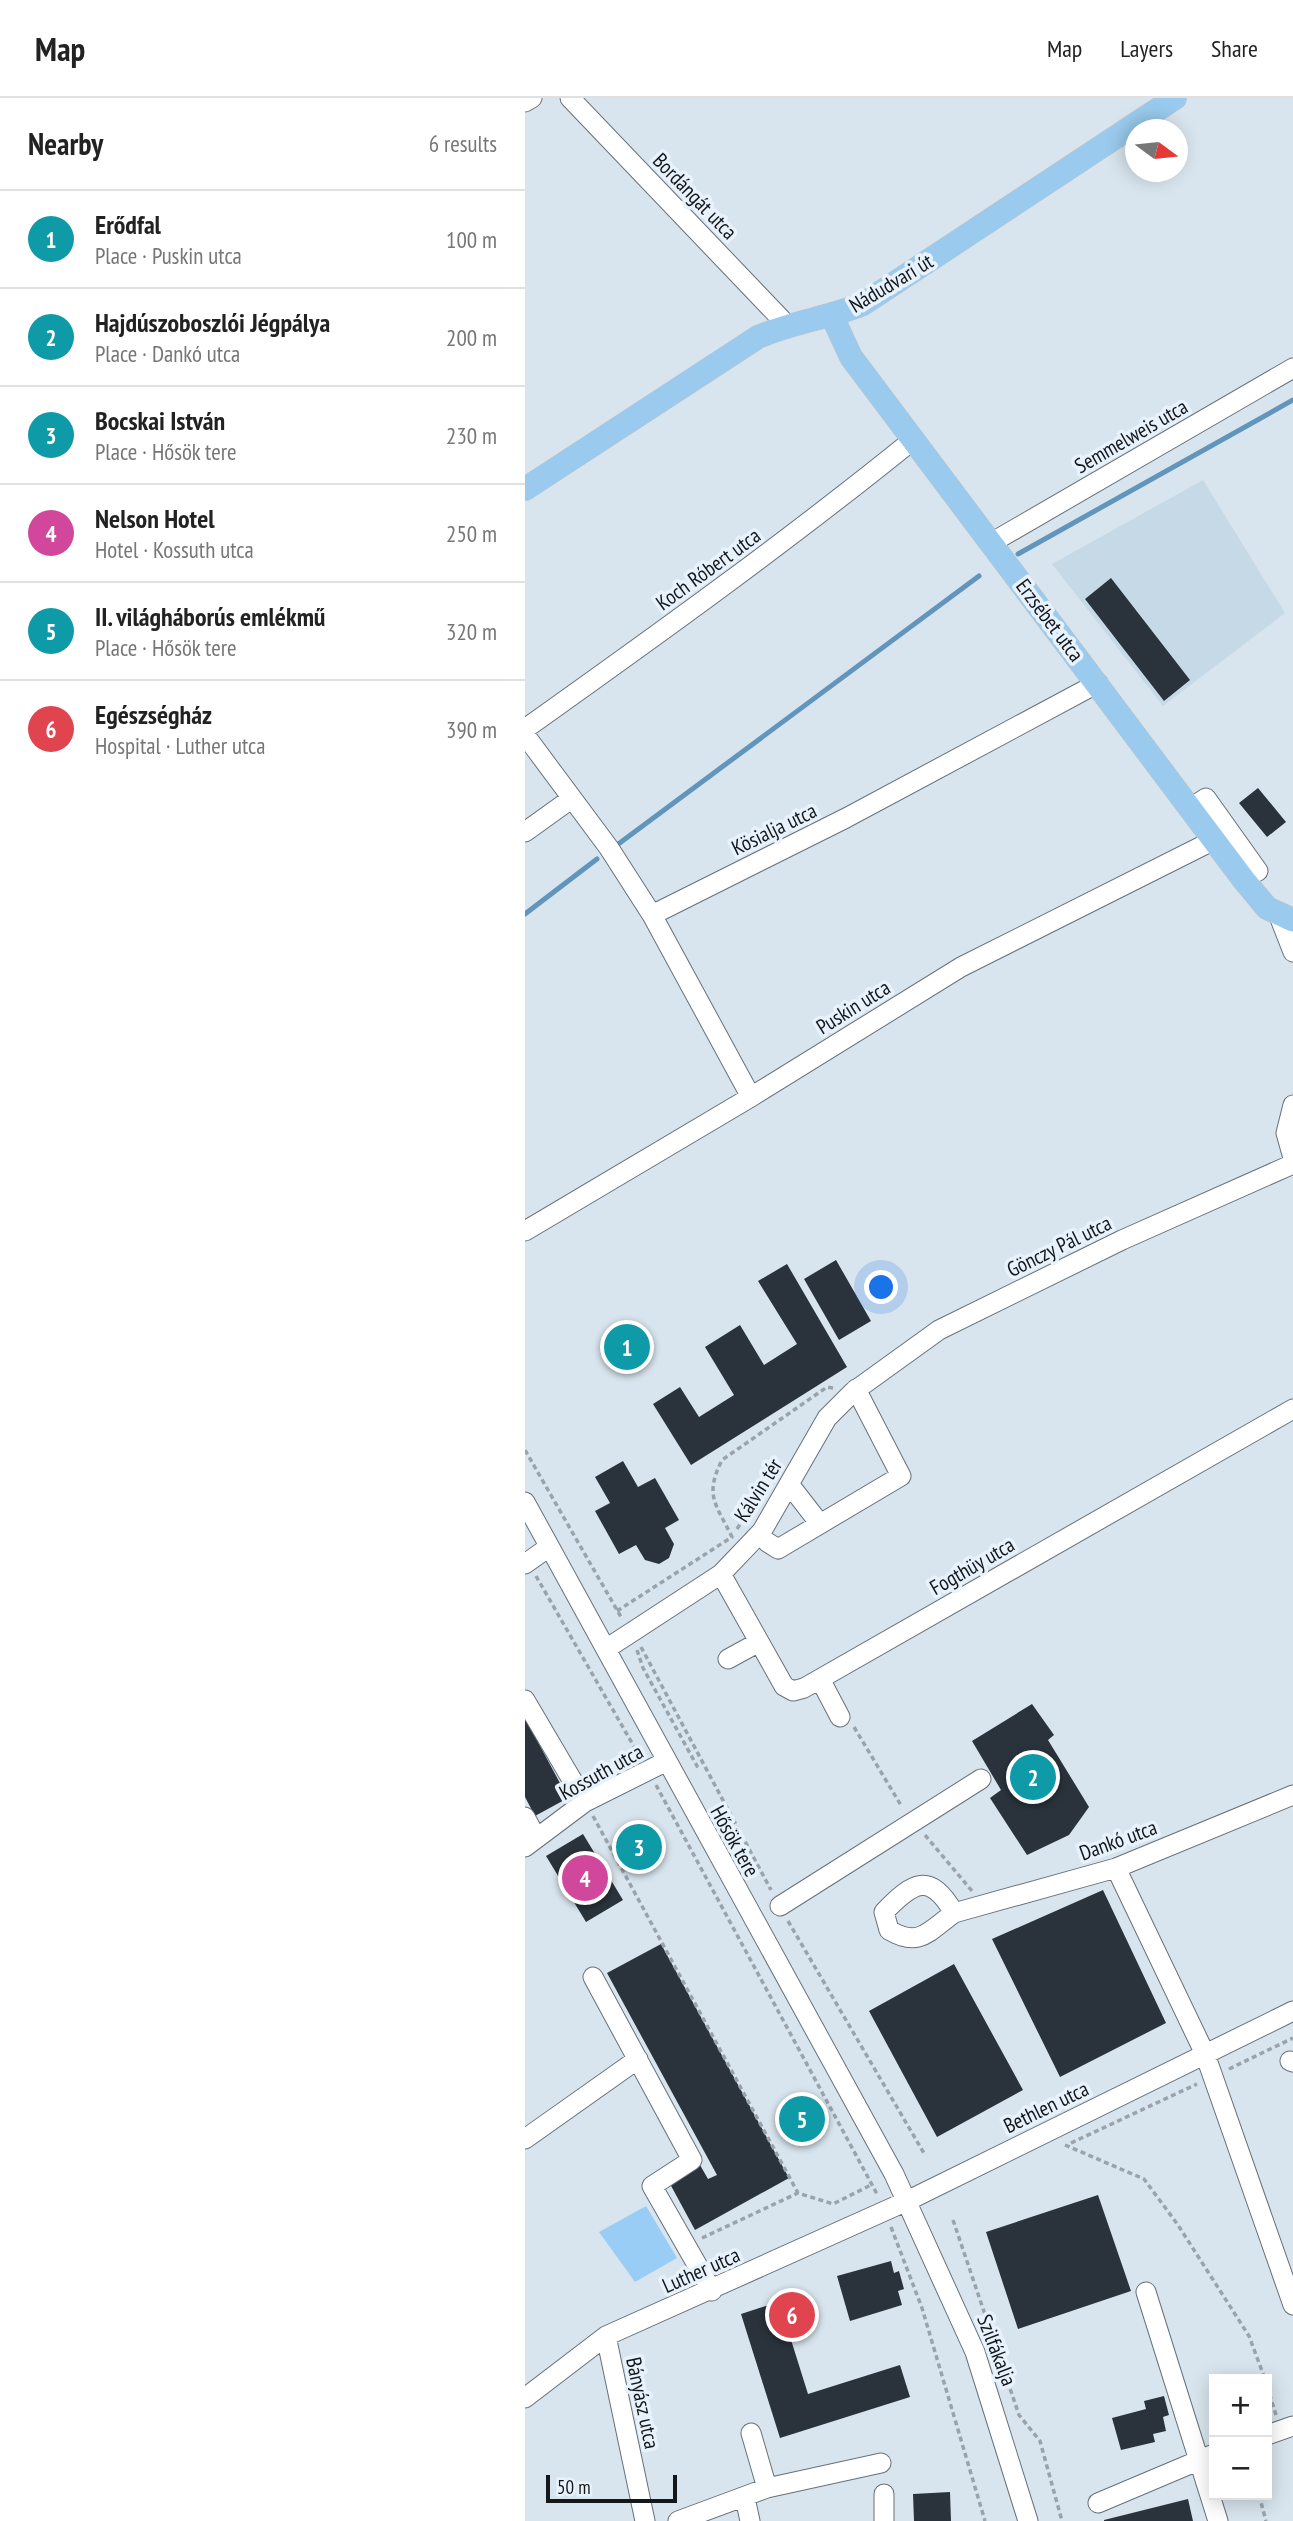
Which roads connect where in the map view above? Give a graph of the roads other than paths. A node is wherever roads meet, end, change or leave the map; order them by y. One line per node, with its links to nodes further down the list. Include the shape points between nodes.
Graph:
1 (532, 98): 4 (street)
2 (570, 98): 6 (street, Bordángát utca)
3 (1175, 98): 5 (main road, Nádudvari út, via 870,299)
4 (525, 102)
5 (832, 316): 6 (main road, Nádudvari út); 8 (main road, Erzsébet utca, via 851,356)
6 (786, 324): 9 (main road, Nádudvari út, via 737,350)
7 (1293, 368): 10 (street, Semmelweis utca)
8 (913, 439): 10 (main road, Erzsébet utca); 12 (street, Koch Róbert utca, via 723,588)
9 (525, 489)
10 (992, 543): 11 (main road, Erzsébet utca)
11 (1098, 684): 15 (main road, Erzsébet utca); 19 (street, Kösialja utca)
12 (525, 729)
13 (525, 735): 14 (street)
14 (571, 799): 16 (street); 19 (street)
15 (1191, 808): 17 (main road, Erzsébet utca); 18 (street, via 1206,798 1258,871)
16 (525, 832)
17 (1214, 840): 18 (main road, Erzsébet utca); 22 (street, Puskin utca, via 961,967)
18 (1243, 879): 20 (main road, Erzsébet utca, via 1267,908)
19 (652, 915): 22 (street)
20 (1286, 918): 21 (street)
21 (1293, 952)
22 (751, 1097): 26 (street, Puskin utca)
23 (1293, 1105): 24 (street, via 1286,1133)
24 (1293, 1158)
25 (1293, 1164): 27 (street, Gönczy Pál utca, via 1122,1240 939,1330)
26 (525, 1231)
27 (854, 1391): 29 (street, Kálvin tér, via 827,1418); 31 (street, via 901,1476)
28 (1293, 1409): 39 (street, Fogthüy utca)
29 (789, 1484): 31 (street); 35 (street, Kálvin tér, via 762,1531)
30 (525, 1502): 33 (street, Hősök tere)
31 (820, 1524): 32 (street, via 778,1549)
32 (767, 1542)
33 (549, 1548): 34 (street); 37 (street, Hősök tere)
34 (527, 1563)
35 (721, 1574): 36 (street, Fogthüy utca); 37 (street, Kálvin tér, via 639,1633)
36 (759, 1642): 38 (street); 39 (street, Fogthüy utca, via 784,1686 793,1691)
37 (606, 1649): 42 (street, Hősök tere)
38 (728, 1659)
39 (823, 1678): 41 (street)
40 (525, 1700): 45 (street)
41 (845, 1718)
42 (665, 1762): 45 (street, Kossuth utca); 56 (street, Hősök tere)
43 (981, 1779): 49 (street)
44 (1293, 1795): 48 (street, Dankó utca)
45 (585, 1802): 47 (street, Kossuth utca)
46 (525, 1817): 47 (street)
47 (531, 1842)
48 (1116, 1868): 50 (street, Dankó utca); 53 (street)
49 (780, 1906)
50 (954, 1913)
51 (593, 1977): 54 (street)
52 (1293, 2011): 53 (street, Bethlen utca)
53 (1205, 2054): 56 (street, Bethlen utca); 59 (street)
54 (638, 2059): 55 (street); 57 (street, via 692,2160 652,2186)
55 (525, 2139)
56 (907, 2201): 57 (street, Luther utca); 74 (street, Szilfákalja, via 975,2352)
57 (712, 2291): 60 (street, Luther utca)
58 (1146, 2292): 63 (street)
59 (1293, 2305)
60 (606, 2336): 61 (street, Luther utca); 70 (street, Bányász utca)
61 (525, 2398)
62 (751, 2433): 65 (street)
63 (1207, 2457): 68 (street); 75 (street)
64 (881, 2463): 65 (street)
65 (767, 2488): 67 (street)
66 (884, 2494): 73 (street)
67 (745, 2498): 69 (street); 72 (street)
68 (1098, 2503)
69 (700, 2518): 71 (street)
70 (645, 2521)
71 (678, 2521)
72 (750, 2521)
73 (884, 2521)
74 (1028, 2521)
75 (1218, 2521)

